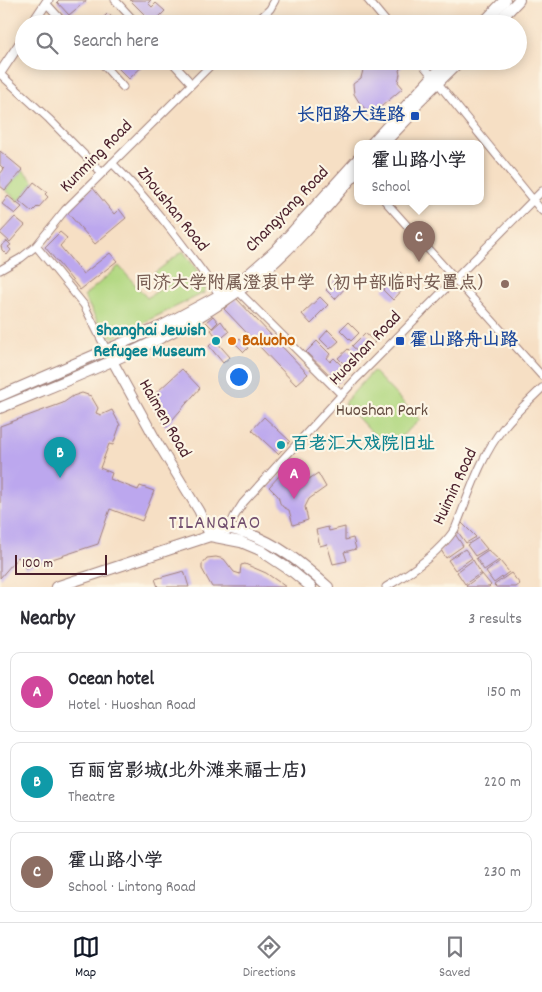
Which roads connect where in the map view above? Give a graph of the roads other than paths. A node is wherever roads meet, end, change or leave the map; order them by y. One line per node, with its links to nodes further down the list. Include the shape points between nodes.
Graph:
1 (115, 0): 9 (street)
2 (274, 0): 10 (street)
3 (368, 0): 11 (street)
4 (504, 0): 12 (main road)
5 (519, 0): 13 (main road)
6 (47, 1): 7 (street); 8 (street)
7 (38, 15)
8 (58, 15)
9 (129, 15)
10 (264, 15)
11 (380, 15)
12 (490, 15)
13 (505, 15)
14 (15, 51): 21 (street)
15 (108, 70): 24 (street)
16 (179, 70): 23 (street)
17 (205, 70): 23 (street, Kunming Road)
18 (428, 70): 22 (street)
19 (442, 70): 22 (main road)
20 (449, 70): 22 (main road)
21 (0, 74): 31 (street)
22 (436, 80): 25 (main road); 26 (main road, via 412,114); 28 (street)
23 (191, 83): 29 (street, Kunming Road)
24 (123, 87)
25 (375, 140)
26 (387, 140)
27 (484, 140): 33 (street)
28 (484, 140)
29 (112, 163): 31 (street, Kunming Road); 40 (street, Zhoushan Road, via 152,207)
30 (354, 171): 39 (main road, Changyang Road, via 291,245 263,272)
31 (102, 173): 36 (street, Kunming Road)
32 (542, 191): 33 (street, Huoshan Road)
33 (533, 200): 35 (street); 38 (street, Huoshan Road)
34 (389, 205): 38 (street)
35 (542, 210)
36 (36, 246): 37 (street, Kunming Road); 41 (street, Haimen Road, via 84,305)
37 (0, 270)
38 (455, 279): 43 (street); 45 (street, Huoshan Road)
39 (236, 288): 40 (main road, Changyang Road); 45 (street)
40 (222, 298): 41 (main road, Changyang Road); 42 (main road, Changyang Road, via 184,326)
41 (107, 351): 42 (street, Haimen Road); 46 (main road, Changyang Road)
42 (112, 361): 47 (main road, Changyang Road); 49 (street, Haimen Road, via 199,510)
43 (542, 376)
44 (542, 388): 53 (street, Huimin Road, via 495,440 447,540 410,573)
45 (342, 395): 48 (street, Huoshan Road, via 243,503)
46 (0, 396)
47 (0, 408)
48 (227, 533): 49 (main road); 51 (main road, via 260,550); 52 (main road, via 269,542)
49 (210, 536): 50 (main road)
50 (56, 587)
51 (311, 587)
52 (328, 587)
53 (386, 587)

